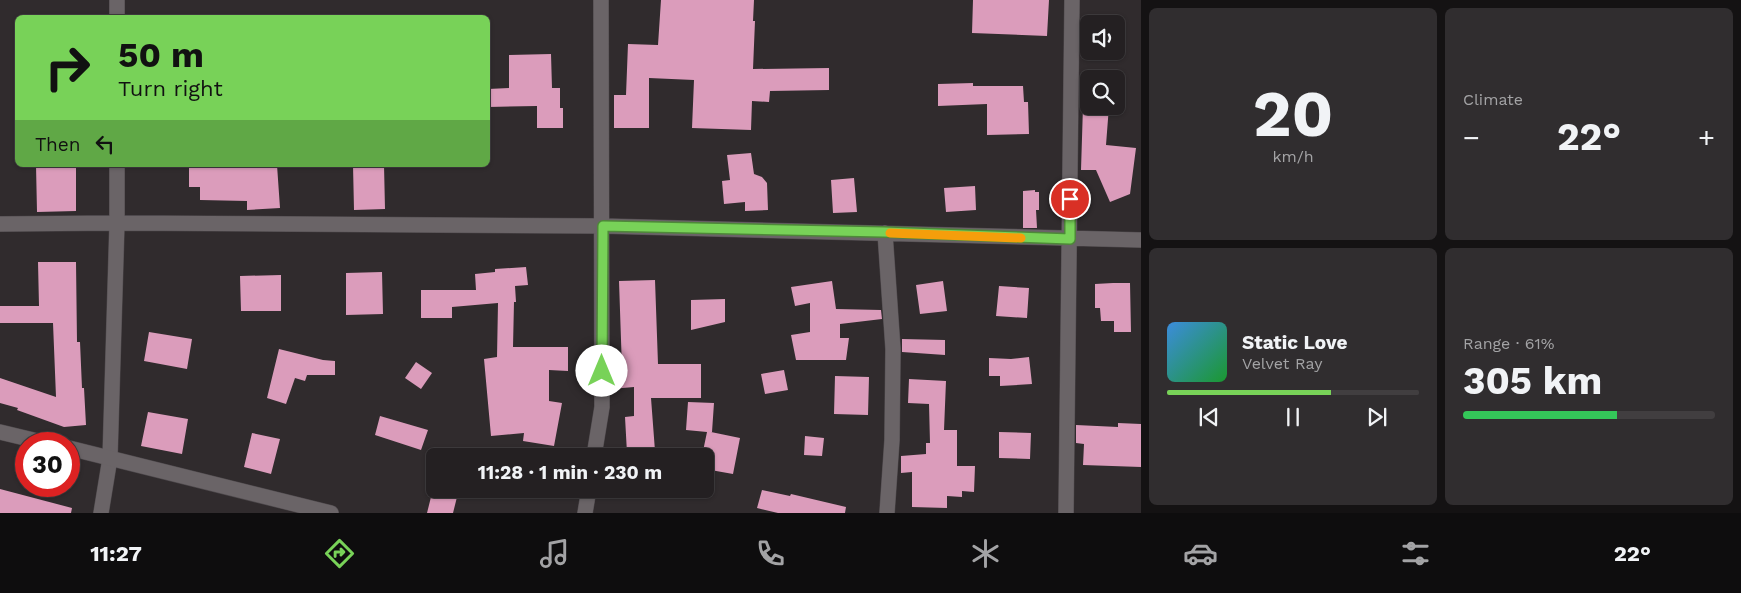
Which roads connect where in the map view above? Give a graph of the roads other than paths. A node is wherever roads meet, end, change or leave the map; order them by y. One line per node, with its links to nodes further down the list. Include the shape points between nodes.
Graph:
1 (117, 0): 4 (street)
2 (601, 0): 8 (street)
3 (1072, 0): 10 (street)
4 (117, 15)
5 (117, 167): 6 (street)
6 (117, 223): 7 (street); 8 (street); 16 (street)
7 (0, 224)
8 (603, 226): 9 (street); 14 (street, via 602,407)
9 (884, 232): 10 (street); 21 (street, via 893,349)
10 (1070, 239): 11 (street); 22 (street)
11 (1141, 240)
12 (0, 432): 13 (street)
13 (15, 436)
14 (595, 448)
15 (80, 451): 16 (street)
16 (110, 458): 18 (street); 19 (street)
17 (588, 498): 20 (street)
18 (101, 513)
19 (331, 513)
20 (585, 513)
21 (887, 513)
22 (1066, 513)

